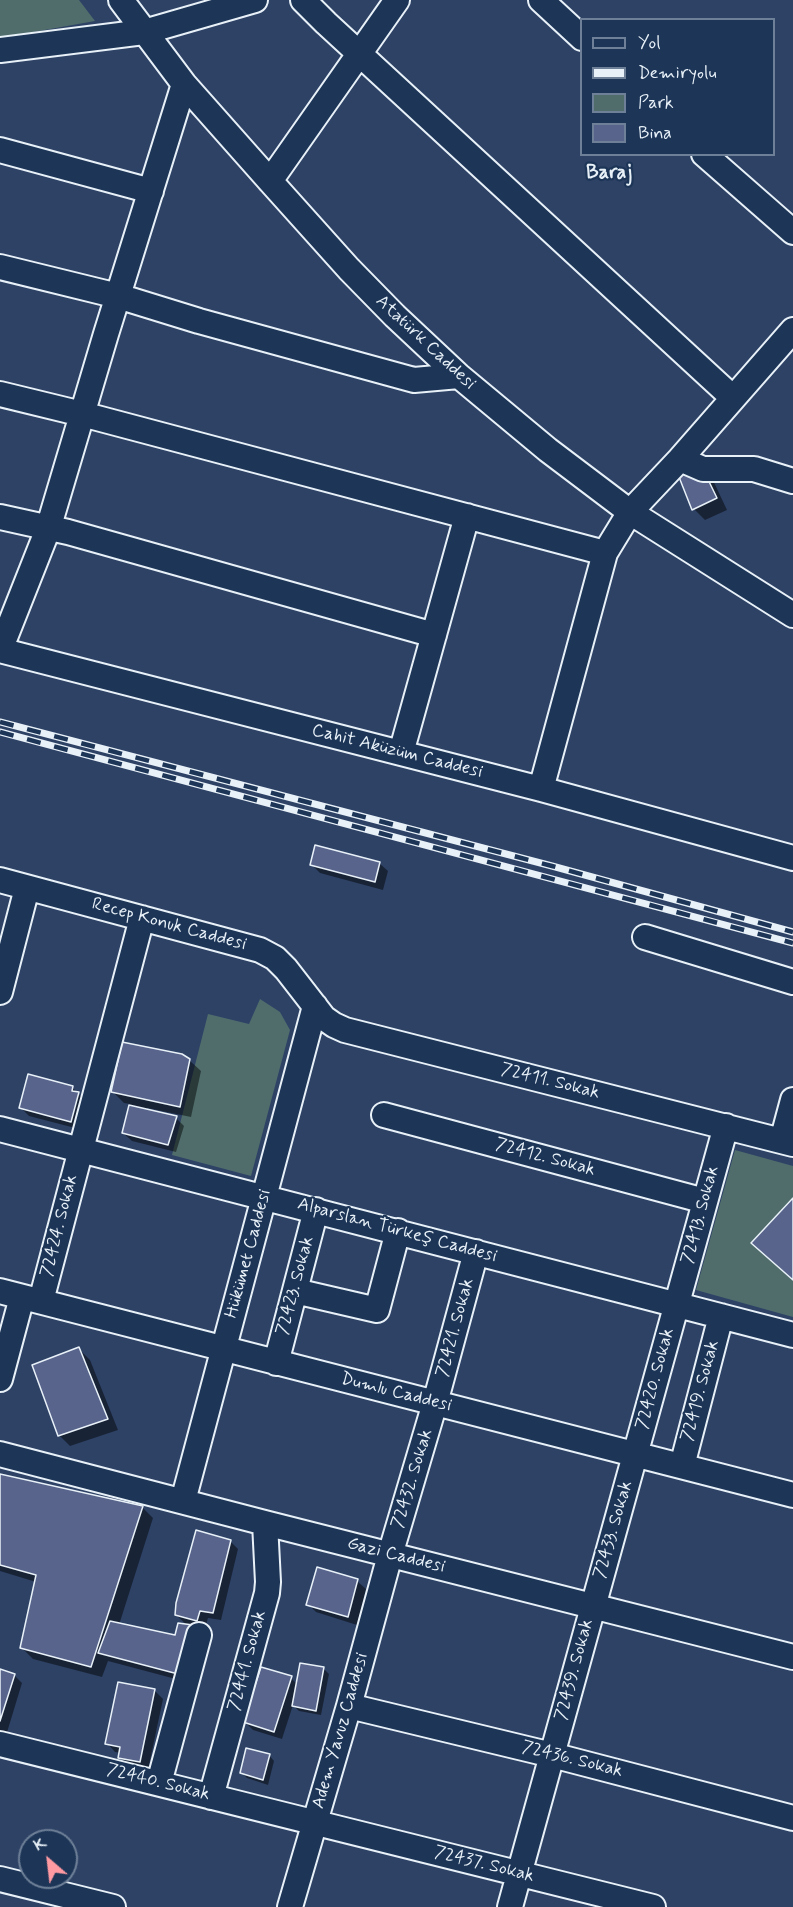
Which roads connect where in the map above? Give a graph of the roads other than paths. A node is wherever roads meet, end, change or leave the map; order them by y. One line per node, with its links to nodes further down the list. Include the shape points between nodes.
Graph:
1 (121, 0): 6 (street, Atatürk Caddesi)
2 (255, 0): 6 (street)
3 (303, 0): 9 (street)
4 (397, 0): 9 (street)
5 (541, 0): 7 (street)
6 (144, 32): 8 (street); 10 (street, Atatürk Caddesi)
7 (580, 36)
8 (0, 50)
9 (359, 54): 13 (street); 21 (street)
10 (184, 84): 13 (street, Atatürk Caddesi); 14 (street)
11 (0, 150): 14 (street)
12 (707, 156): 15 (street)
13 (270, 181): 19 (street, Atatürk Caddesi, via 349,269)
14 (151, 191): 17 (street)
15 (793, 232)
16 (0, 267): 17 (street)
17 (118, 296): 19 (street, via 414,380); 22 (street)
18 (793, 330): 21 (street)
19 (459, 376): 25 (street, Atatürk Caddesi)
20 (0, 394): 22 (street)
21 (733, 398): 23 (street)
22 (82, 414): 26 (street); 28 (street)
23 (680, 459): 24 (street, via 703,469 754,469); 25 (street)
24 (793, 481)
25 (630, 512): 29 (street); 30 (street, Atatürk Caddesi)
26 (467, 516): 29 (street); 31 (street)
27 (0, 518): 28 (street)
28 (48, 529): 31 (street); 32 (street)
29 (605, 553): 34 (street)
30 (793, 615)
31 (434, 635): 33 (street)
32 (0, 650): 33 (street, Cahit Aküzüm Caddesi)
33 (401, 753): 34 (street, Cahit Aküzüm Caddesi)
34 (542, 789): 35 (street, Cahit Aküzüm Caddesi)
35 (793, 858)
36 (0, 880): 37 (street, Recep Konuk Caddesi)
37 (27, 888): 38 (street, Recep Konuk Caddesi); 41 (street)
38 (142, 918): 42 (street, Recep Konuk Caddesi, via 261,950 286,969); 48 (street, 72424. Sokak)
39 (645, 937): 40 (street)
40 (793, 982)
41 (0, 992)
42 (315, 1006): 45 (street, 72411. Sokak, via 324,1018 345,1030); 49 (street, Hükümet Caddesi)
43 (793, 1100): 47 (street)
44 (384, 1115): 50 (street, 72412. Sokak)
45 (726, 1126): 47 (street, 72411. Sokak); 50 (street, 72413. Sokak)
46 (0, 1129): 48 (street, Alparslan Türkeş Caddesi)
47 (787, 1143)
48 (80, 1150): 49 (street, Alparslan Türkeş Caddesi); 55 (street, 72424. Sokak)
49 (264, 1197): 51 (street, Alparslan Türkeş Caddesi); 59 (street, Hükümet Caddesi)
50 (705, 1202): 56 (street, 72413. Sokak)
51 (315, 1210): 52 (street, Alparslan Türkeş Caddesi); 54 (street, 72423. Sokak)
52 (398, 1232): 53 (street, Alparslan Türkeş Caddesi); 54 (street, via 377,1310)
53 (476, 1252): 56 (street, Alparslan Türkeş Caddesi); 62 (street, 72421. Sokak)
54 (295, 1291): 60 (street, 72423. Sokak)
55 (21, 1296): 59 (street, Dumlu Caddesi); 61 (street, 72424. Sokak)
56 (677, 1304): 57 (street, Alparslan Türkeş Caddesi); 64 (street, 72420. Sokak)
57 (721, 1316): 58 (street, Alparslan Türkeş Caddesi); 65 (street, 72419. Sokak)
58 (793, 1335)
59 (224, 1349): 60 (street, Dumlu Caddesi); 67 (street, Hükümet Caddesi)
60 (276, 1363): 62 (street, Dumlu Caddesi)
61 (0, 1379)
62 (435, 1403): 64 (street, Dumlu Caddesi); 69 (street, 72432. Sokak)
63 (0, 1454): 67 (street, Gazi Caddesi)
64 (635, 1454): 65 (street, Dumlu Caddesi); 70 (street, 72433. Sokak)
65 (682, 1466): 66 (street, Dumlu Caddesi)
66 (793, 1495)
67 (183, 1501): 68 (street, Gazi Caddesi)
68 (265, 1523): 69 (street, Gazi Caddesi); 77 (street, 72441. Sokak, via 267,1593)
69 (390, 1555): 70 (street, Gazi Caddesi); 73 (street, Adem Yavuz Caddesi)
70 (593, 1606): 72 (street, Gazi Caddesi); 75 (street, 72439. Sokak)
71 (199, 1635): 76 (street)
72 (793, 1657)
73 (349, 1706): 75 (street, 72436. Sokak); 79 (street, Adem Yavuz Caddesi)
74 (0, 1744): 76 (street, 72440. Sokak)
75 (552, 1755): 78 (street, 72436. Sokak); 80 (street, 72439. Sokak)
76 (159, 1784): 77 (street, 72440. Sokak)
77 (211, 1797): 79 (street, 72440. Sokak)
78 (793, 1818)
79 (315, 1823): 80 (street, 72437. Sokak); 84 (street, Adem Yavuz Caddesi)
80 (519, 1874): 85 (street, 72439. Sokak); 86 (street, 72437. Sokak)
81 (0, 1879): 82 (street)
82 (71, 1902): 83 (street)
83 (113, 1907)
84 (290, 1907)
85 (510, 1907)
86 (653, 1907)

